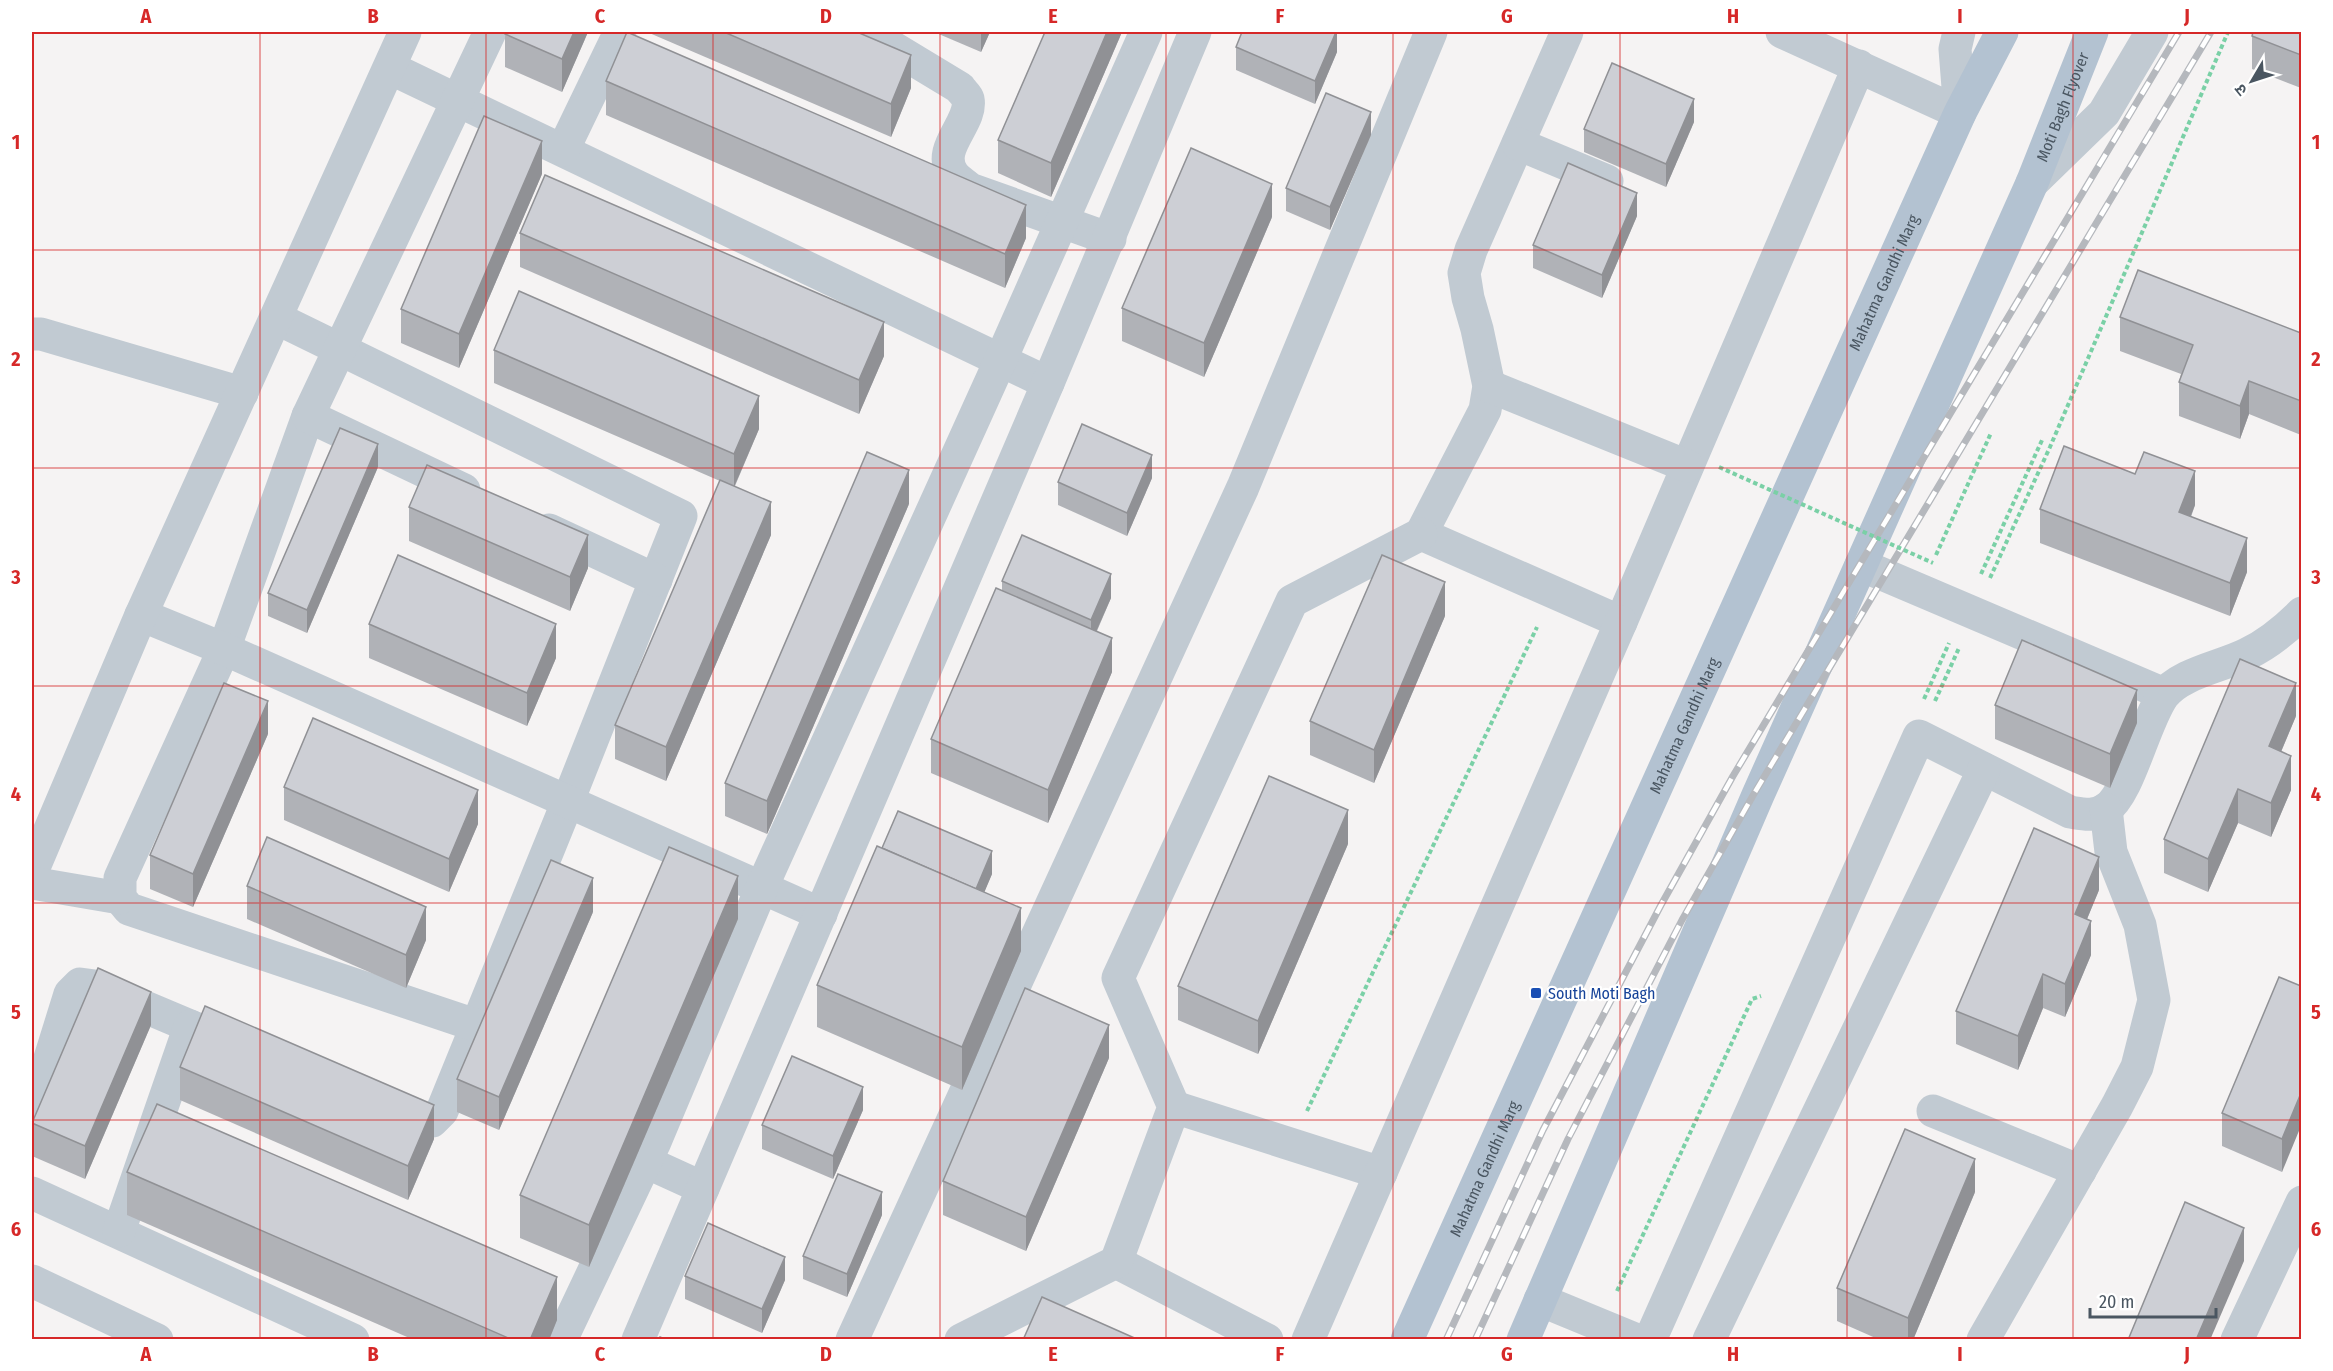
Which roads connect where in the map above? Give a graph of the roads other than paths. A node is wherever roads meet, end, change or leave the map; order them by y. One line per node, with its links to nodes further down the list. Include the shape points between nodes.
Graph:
1 (405, 32): 15 (street)
2 (490, 32): 16 (street)
3 (1146, 32): 24 (street)
4 (1195, 32): 25 (street)
5 (1431, 32): 74 (street, via 1243,487)
6 (1568, 32): 18 (street)
7 (1782, 32): 14 (street)
8 (1959, 32): 17 (street, via 1956,49)
9 (2002, 32): 17 (main road)
10 (2092, 32): 22 (main road, Moti Bagh Flyover)
11 (2152, 32): 22 (street, via 2104,113)
12 (875, 34): 21 (street, via 960,88 968,98 968,108 950,148 948,164)
13 (628, 35): 19 (street)
14 (1859, 66): 17 (street); 34 (street)
15 (390, 68): 16 (street); 26 (street)
16 (459, 101): 19 (street); 28 (street)
17 (1960, 113): 78 (main road, Mahatma Gandhi Marg)
18 (1518, 144): 23 (street); 31 (street, via 1464,273)
19 (563, 150): 29 (street)
20 (915, 160): 21 (street)
21 (953, 176): 24 (street, via 970,189)
22 (2032, 183): 38 (main road)
23 (1626, 189)
24 (1061, 221): 25 (street); 29 (street)
25 (1110, 239): 30 (street)
26 (276, 318): 28 (street); 32 (street)
27 (32, 334): 32 (street)
28 (340, 350): 33 (street); 39 (street, via 681,516)
29 (1001, 359): 30 (street); 50 (street)
30 (1048, 383): 52 (street)
31 (1489, 386): 34 (street); 37 (street, via 1485,410)
32 (242, 393): 41 (street)
33 (308, 416): 35 (street); 43 (street)
34 (1703, 466): 42 (street)
35 (487, 501)
36 (519, 515): 39 (street)
37 (1421, 534): 42 (street); 57 (street, via 1292,601 1118,978)
38 (1861, 565): 44 (street); 69 (main road)
39 (656, 580): 46 (street)
40 (2301, 613): 44 (street, via 2284,631 2249,653 2182,678)
41 (141, 615): 43 (street); 48 (street)
42 (1621, 622): 62 (street)
43 (224, 649): 46 (street); 51 (street, via 120,878)
44 (2164, 694): 47 (street, via 2119,795)
45 (1984, 769): 47 (street, via 2070,812 2089,815); 81 (street, via 1919,736); 82 (street)
46 (568, 801): 50 (street); 54 (street)
47 (2106, 809): 61 (street, via 2111,852 2140,925 2154,1000 2137,1067)
48 (32, 872)
49 (32, 883): 51 (street)
50 (762, 887): 52 (street); 60 (street)
51 (120, 897): 54 (street, via 129,909)
52 (821, 914): 63 (street)
53 (190, 1026): 55 (street); 59 (street, via 95,986 80,984 70,994); 66 (street)
54 (478, 1026): 56 (street, via 442,1111 432,1121 420,1120)
55 (267, 1057)
56 (366, 1098)
57 (1174, 1107): 62 (street); 67 (street)
58 (1933, 1112): 61 (street)
59 (32, 1116)
60 (646, 1162): 63 (street); 72 (street)
61 (2080, 1171): 83 (street)
62 (1381, 1173): 77 (street)
63 (703, 1188): 73 (street)
64 (32, 1193): 66 (street)
65 (2301, 1202): 84 (street)
66 (119, 1231): 71 (street)
67 (1116, 1262): 75 (street); 76 (street)
68 (32, 1281): 70 (street)
69 (1540, 1300): 79 (main road); 80 (street)
70 (157, 1340)
71 (353, 1340)
72 (561, 1340)
73 (638, 1340)
74 (852, 1340)
75 (961, 1340)
76 (1268, 1340)
77 (1308, 1340)
78 (1407, 1340)
79 (1523, 1340)
80 (1637, 1340)
81 (1650, 1340)
82 (1709, 1340)
83 (1983, 1340)
84 (2237, 1340)

